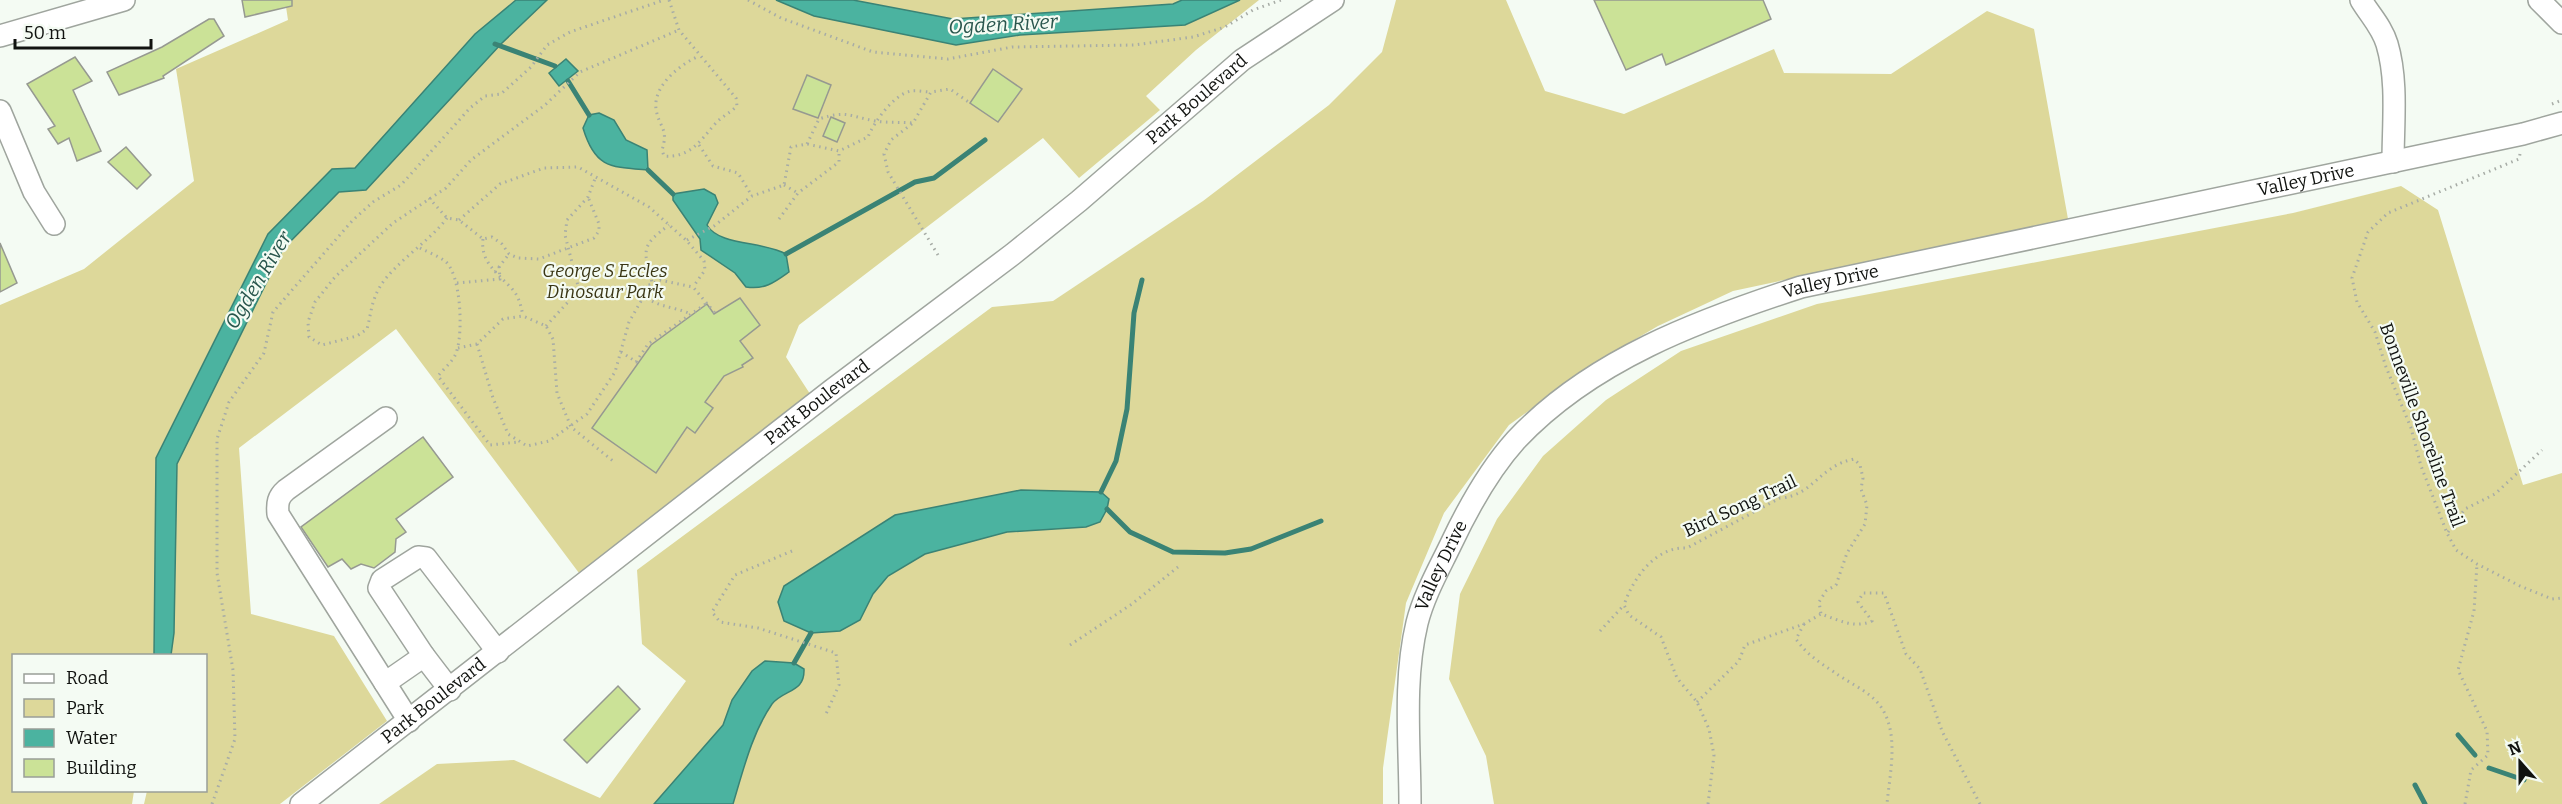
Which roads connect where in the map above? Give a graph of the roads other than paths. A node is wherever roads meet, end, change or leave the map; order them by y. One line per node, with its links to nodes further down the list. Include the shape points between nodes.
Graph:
1 (124, 0): 6 (street)
2 (1334, 0): 12 (street, Park Boulevard, via 1242,60 1079,201)
3 (2361, 0): 9 (street, via 2387,44 2393,89)
4 (2539, 0): 5 (street)
5 (2562, 23)
6 (0, 36)
7 (0, 111): 10 (street, via 34,192)
8 (2562, 123): 9 (street, Valley Drive)
9 (2393, 162): 18 (street, Valley Drive, via 1801,287 1735,308 1656,342 1578,385 1515,441 1470,505 1433,580 1417,622 1410,668)
10 (54, 224)
11 (386, 418): 14 (street, via 281,494 277,507)
12 (498, 652): 13 (street, via 426,558 418,556 382,580 379,588); 15 (street, Park Boulevard)
13 (424, 656): 14 (street); 15 (street)
14 (384, 683): 16 (street)
15 (450, 690): 16 (street, Park Boulevard)
16 (409, 721): 17 (street, Park Boulevard)
17 (301, 804)
18 (1410, 804)

